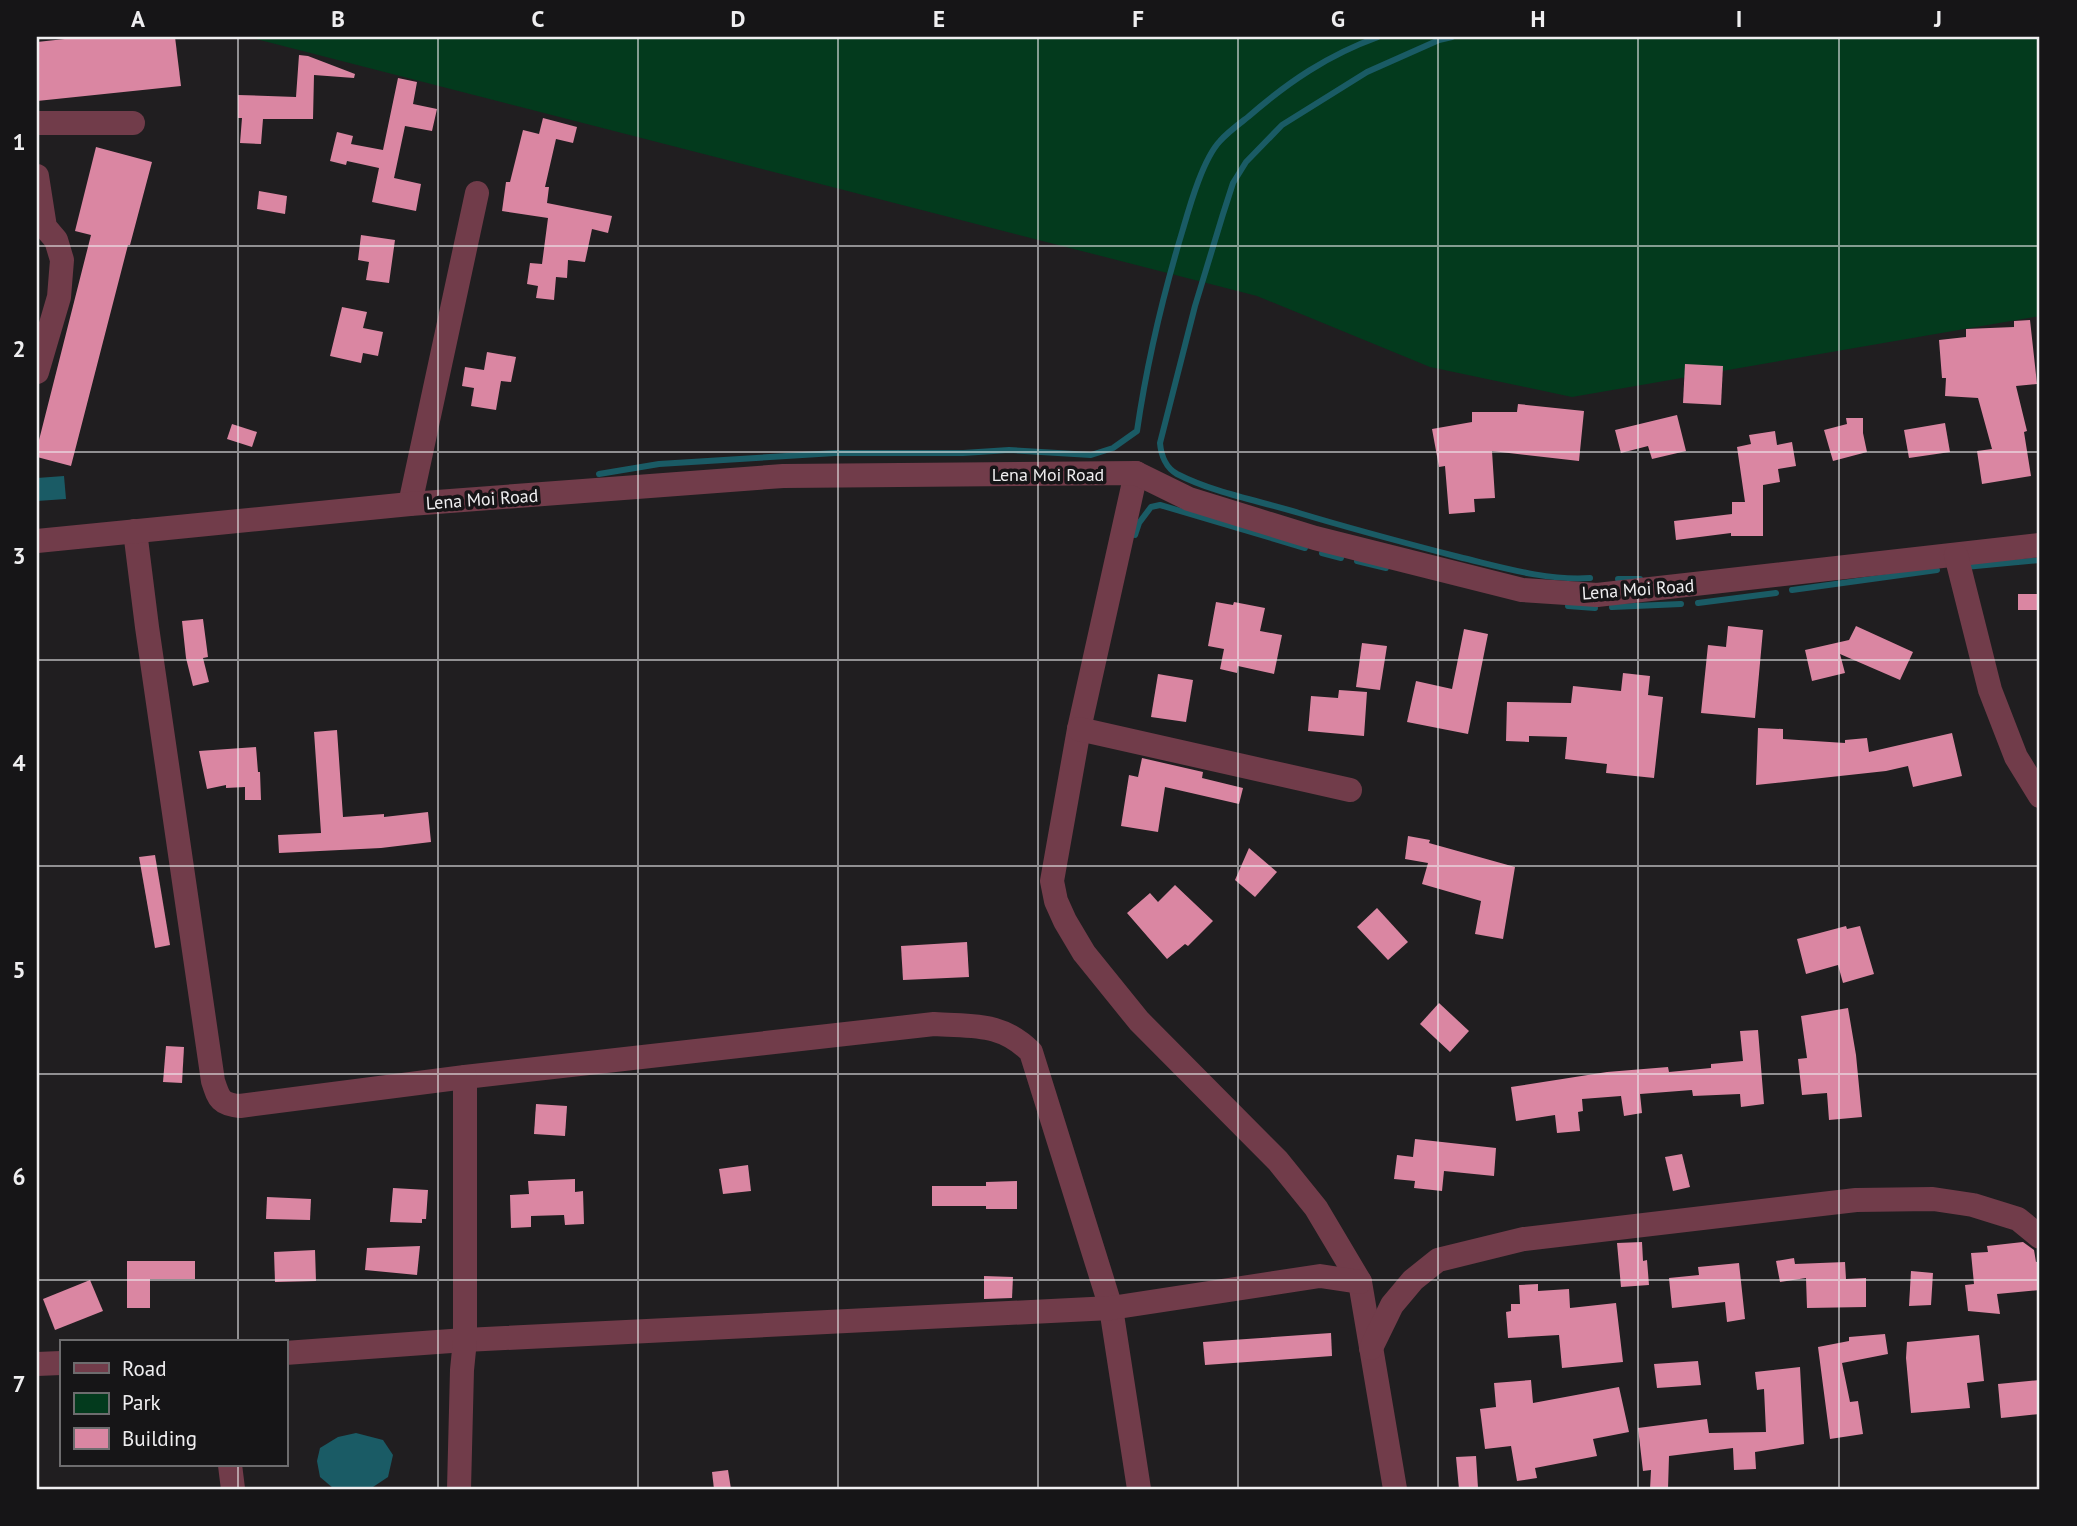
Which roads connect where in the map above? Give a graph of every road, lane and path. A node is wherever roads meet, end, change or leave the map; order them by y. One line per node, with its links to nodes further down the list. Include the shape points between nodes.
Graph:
1 (37, 122): 2 (street)
2 (133, 123)
3 (37, 176): 5 (street)
4 (477, 193): 8 (street)
5 (41, 227): 6 (street, via 56,240 62,260 59,296)
6 (38, 366)
7 (1136, 473): 8 (street, Lena Moi Road, via 783,476); 12 (street, Lena Moi Road, via 1189,499 1315,538 1522,590 1598,595); 13 (street)
8 (410, 504): 9 (street, Lena Moi Road)
9 (135, 531): 10 (street, Lena Moi Road); 16 (street, via 219,1098 240,1106)
10 (37, 541)
11 (2040, 545): 12 (street, Lena Moi Road)
12 (1956, 555): 15 (street, via 1990,690 2016,757)
13 (1079, 729): 14 (street); 18 (street, via 1052,881 1065,921 1084,953 1139,1021 1278,1161 1316,1208)
14 (1350, 790)
15 (2040, 796)
16 (465, 1077): 19 (street, via 934,1024 994,1028 1031,1052); 20 (street)
17 (2040, 1237): 21 (street, via 2018,1219 1933,1199 1856,1200 1524,1239 1438,1260 1391,1305)
18 (1360, 1282): 19 (street, via 1320,1276); 21 (street)
19 (1111, 1308): 20 (street); 28 (street)
20 (465, 1340): 22 (street); 27 (street)
21 (1371, 1348): 29 (street)
22 (287, 1353)
23 (60, 1363): 24 (street)
24 (37, 1364)
25 (230, 1466): 26 (street)
26 (233, 1489)
27 (459, 1489)
28 (1139, 1489)
29 (1395, 1489)

